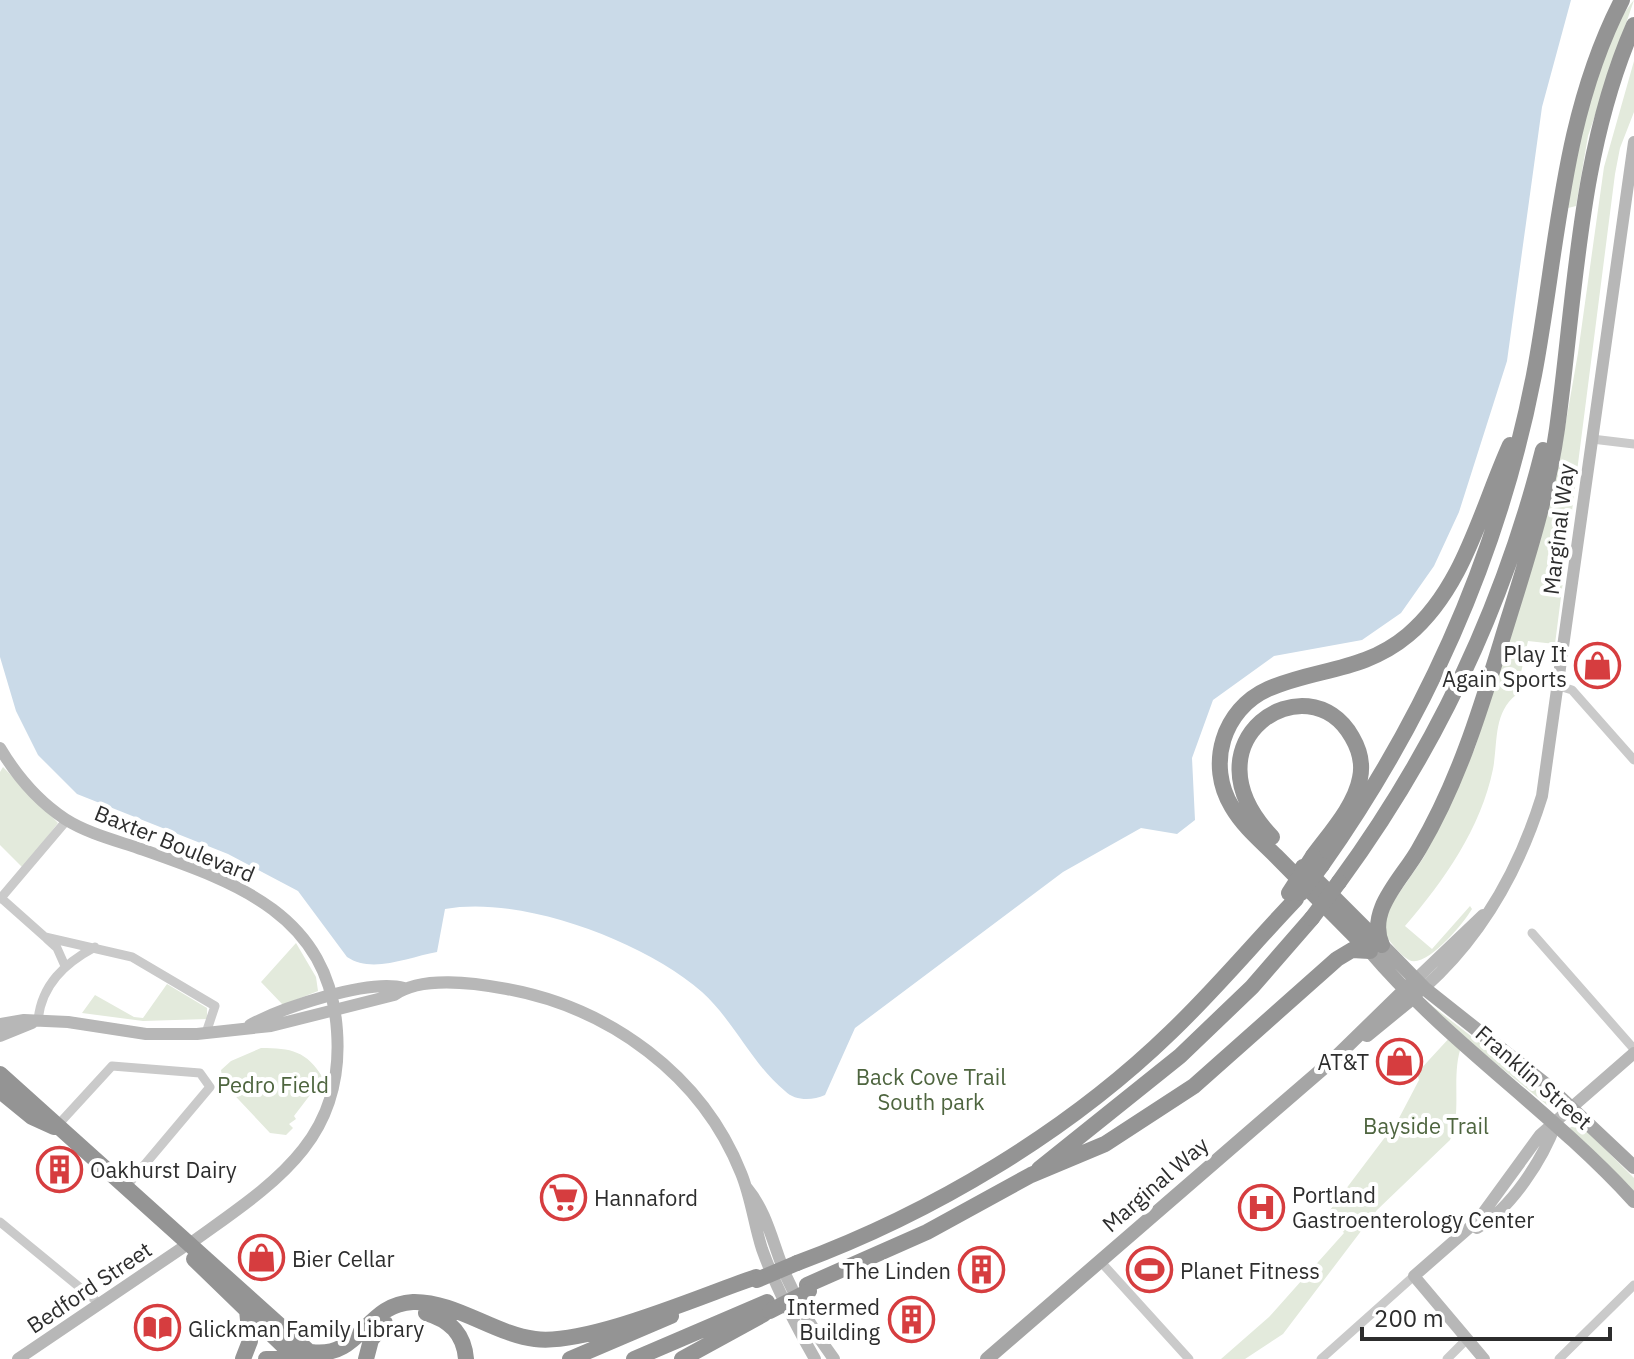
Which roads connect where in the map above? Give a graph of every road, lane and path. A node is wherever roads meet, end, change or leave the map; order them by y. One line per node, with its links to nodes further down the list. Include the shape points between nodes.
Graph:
1 (1622, 0): 5 (highway, via 1574,130)
2 (1634, 25): 4 (highway, via 1592,157)
3 (1634, 140): 6 (street, Marginal Way)
4 (1563, 371): 17 (highway, via 1541,506 1478,718 1442,808 1378,914); 35 (highway, bridge, via 1520,533 1480,640 1418,763 1339,882 1252,987 1180,1056)
5 (1528, 403): 12 (highway, via 1496,527 1452,643 1407,734); 17 (highway, via 1456,573 1421,624 1367,660 1278,685 1252,698 1235,715 1222,743 1220,773 1230,806)
6 (1592, 439): 7 (street); 8 (street, Marginal Way)
7 (1634, 444)
8 (1559, 686): 10 (street, via 1572,690); 20 (street, Marginal Way, via 1547,775 1518,862 1468,944)
9 (0, 748): 11 (street, Baxter Boulevard, via 31,789)
10 (1634, 760)
11 (67, 820): 13 (street); 21 (street, Baxter Boulevard, via 213,876 267,904 305,939)
12 (1318, 861): 17 (highway, via 1357,788 1360,759 1354,740 1335,718 1317,709 1288,708 1261,720 1243,743 1243,794 1263,828); 43 (highway, bridge, via 1254,944 1170,1033 1050,1129 916,1209)
13 (0, 898): 15 (street)
14 (1532, 933): 28 (street)
15 (45, 937): 16 (street); 18 (street)
16 (95, 947): 18 (street); 26 (street, via 146,964 215,1006)
17 (1376, 948): 20 (main road); 35 (highway, via 1352,950 1326,967 1167,1106 1105,1144)
18 (65, 966): 23 (street, via 40,1002)
19 (404, 988): 21 (street, via 391,985); 22 (street); 36 (street, via 502,988 552,999 602,1021 649,1052 692,1092 717,1124)
20 (1413, 989): 31 (main road, Franklin Street); 32 (main road, Franklin Street); 41 (main road, Marginal Way, via 1370,1034 1352,1042)
21 (333, 996): 22 (street, Baxter Boulevard); 25 (street)
22 (335, 1011): 25 (street, via 271,1026); 40 (street, Baxter Boulevard, via 338,1067 326,1111 309,1144 279,1178)
23 (38, 1021): 24 (street); 26 (street, via 157,1034); 27 (street)
24 (0, 1024)
25 (247, 1026): 26 (street)
26 (206, 1033)
27 (0, 1036)
28 (1634, 1051): 31 (street)
29 (0, 1074): 33 (highway)
30 (0, 1091): 33 (highway, via 43,1125)
31 (1573, 1107): 32 (street); 34 (main road, Franklin Street)
32 (1556, 1123): 38 (main road, Franklin Street); 42 (street, via 1549,1142 1505,1205)
33 (56, 1127): 37 (highway); 37 (street, via 112,1066 200,1073 210,1087)
34 (1634, 1167)
35 (1031, 1175): 46 (highway)
36 (747, 1188): 59 (street, via 767,1261); 60 (street, via 758,1201 809,1322)
37 (127, 1190): 40 (highway, via 143,1211)
38 (1634, 1201)
39 (0, 1222): 45 (street)
40 (187, 1245): 45 (street, Bedford Street); 47 (highway); 49 (highway)
41 (1100, 1261): 61 (main road, Marginal Way); 62 (street)
42 (1414, 1276): 48 (street); 63 (street)
43 (757, 1278): 49 (highway, via 559,1340 510,1333 414,1302 376,1317 344,1351); 56 (highway)
44 (1634, 1285): 66 (street)
45 (100, 1304): 50 (street, Bedford Street)
46 (768, 1306): 57 (highway); 58 (highway)
47 (247, 1310): 49 (highway); 51 (highway, via 250,1341)
48 (1466, 1340): 64 (street); 65 (street)
49 (309, 1357)
50 (18, 1359)
51 (243, 1359)
52 (266, 1359): 53 (highway)
53 (287, 1359)
54 (366, 1359): 55 (highway, via 381,1325 401,1314 421,1312 455,1329 465,1344)
55 (466, 1359)
56 (570, 1359)
57 (634, 1359)
58 (682, 1359)
59 (815, 1359)
60 (834, 1359)
61 (987, 1359)
62 (1189, 1359)
63 (1321, 1359)
64 (1447, 1359)
65 (1484, 1359)
66 (1559, 1359)

